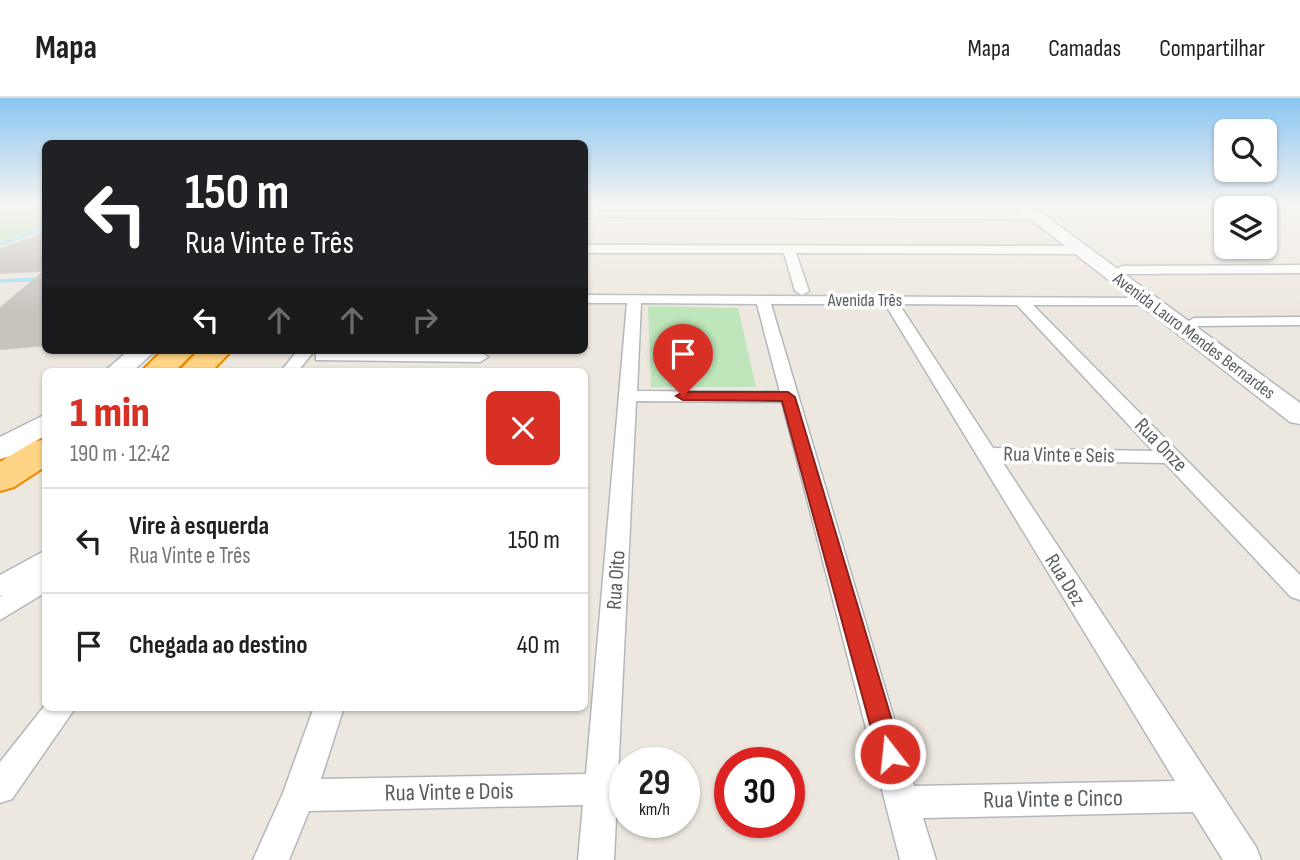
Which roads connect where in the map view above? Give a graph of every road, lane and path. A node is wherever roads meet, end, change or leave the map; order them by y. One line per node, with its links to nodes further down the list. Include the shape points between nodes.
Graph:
1 (654, 242): 5 (street)
2 (768, 242): 6 (street)
3 (1070, 242): 7 (street, Avenida Lauro Mendes Bernardes)
4 (1076, 242): 9 (street, Avenida Lauro Mendes Bernardes)
5 (588, 249)
6 (789, 250): 7 (street); 11 (street)
7 (1077, 250): 9 (street, Avenida Lauro Mendes Bernardes)
8 (1300, 269): 9 (street, Avenida Três)
9 (1139, 288): 15 (street, Avenida Três); 22 (street, Avenida Lauro Mendes Bernardes); 23 (street, Avenida Lauro Mendes Bernardes)
10 (588, 290): 12 (street, Avenida Três)
11 (802, 291): 12 (street, Avenida Três); 13 (street, Avenida Três)
12 (682, 295): 17 (street, Avenida Três); 18 (street, Avenida Três)
13 (843, 295): 14 (street, Avenida Três); 18 (street, Avenida Três); 19 (street, Avenida Três)
14 (960, 295): 15 (street, Avenida Três); 19 (street, Avenida Três); 20 (street, Avenida Três)
15 (1067, 296): 20 (street, Avenida Três)
16 (588, 299): 17 (street, Avenida Três)
17 (634, 299): 34 (street, Rua Oito)
18 (762, 300): 35 (street)
19 (889, 300): 41 (street, Rua Dez)
20 (1020, 300): 42 (street, Rua Onze)
21 (1300, 321): 22 (street)
22 (1194, 322): 23 (street, Avenida Lauro Mendes Bernardes)
23 (1224, 352): 36 (street, Avenida Lauro Mendes Bernardes); 37 (street, Avenida Lauro Mendes Bernardes)
24 (139, 354): 30 (street)
25 (176, 354): 31 (highway)
26 (213, 354): 32 (highway)
27 (316, 354): 33 (street)
28 (365, 354): 29 (street)
29 (479, 359)
30 (122, 368)
31 (160, 368)
32 (197, 368)
33 (294, 368)
34 (630, 396): 35 (street); 54 (street, Rua Oito)
35 (788, 397): 57 (street)
36 (1300, 400)
37 (1300, 416)
38 (42, 424): 39 (street)
39 (0, 450)
40 (42, 453): 43 (highway)
41 (988, 454): 42 (street, Rua Vinte e Seis); 56 (street, Rua Dez)
42 (1172, 457): 49 (street, Rua Onze)
43 (0, 479)
44 (42, 479): 45 (highway)
45 (0, 504)
46 (42, 561): 48 (street)
47 (42, 582): 50 (street)
48 (0, 587)
49 (1300, 592)
50 (0, 610)
51 (58, 711): 53 (street)
52 (329, 711): 55 (street)
53 (0, 788)
54 (600, 789): 55 (street, Rua Vinte e Dois); 59 (street, Rua Oito)
55 (299, 795): 58 (street)
56 (1202, 796): 57 (street, Rua Vinte e Cinco); 61 (street, Rua Dez)
57 (904, 802): 60 (street)
58 (271, 860)
59 (596, 860)
60 (918, 860)
61 (1242, 860)

